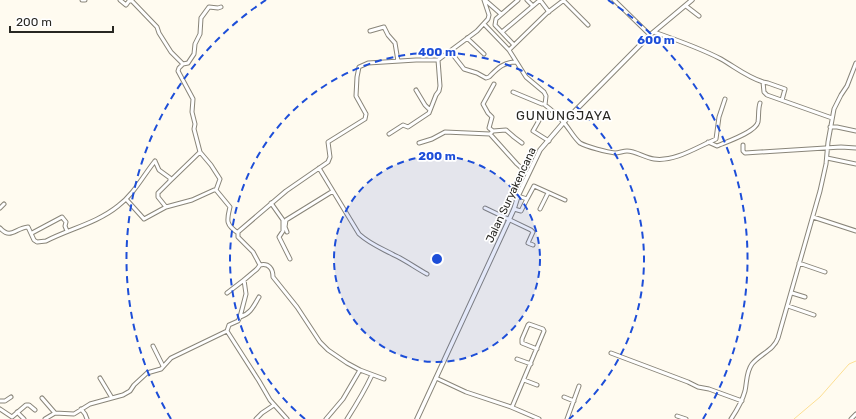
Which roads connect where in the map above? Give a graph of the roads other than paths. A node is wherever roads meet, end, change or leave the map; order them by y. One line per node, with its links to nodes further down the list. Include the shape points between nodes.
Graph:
1 (82, 0): 2 (street)
2 (85, 0)
3 (120, 0): 34 (street, via 126,5 132,1 148,17 157,27 171,52)
4 (484, 0): 15 (street); 17 (street, via 489,15)
5 (518, 0): 15 (street)
6 (527, 0): 11 (street)
7 (540, 0): 11 (street); 14 (street)
8 (563, 0): 14 (street); 19 (street)
9 (614, 0): 24 (street)
10 (692, 0): 12 (street, Jalan Suryakencana)
11 (532, 6): 22 (street)
12 (686, 6): 16 (street); 23 (street, Jalan Suryakencana)
13 (220, 7): 34 (street, via 207,9 200,22 200,34 194,54 188,63)
14 (549, 12): 26 (street)
15 (501, 14): 22 (street, via 495,24)
16 (699, 16)
17 (484, 24): 25 (street); 27 (street)
18 (389, 25): 20 (street)
19 (588, 26)
20 (384, 27): 21 (street); 31 (street, via 395,43)
21 (370, 31)
22 (502, 32): 26 (street)
23 (654, 32): 24 (street, Jalan Suryakencana); 35 (street, via 709,53)
24 (650, 35): 46 (street, Jalan Suryakencana)
25 (467, 38): 28 (street); 29 (street)
26 (514, 45): 27 (street)
27 (509, 50): 32 (street)
28 (450, 51): 30 (street); 32 (street, via 464,69 486,78 508,62)
29 (484, 54)
30 (438, 60): 31 (street); 43 (street, via 440,89)
31 (398, 61): 61 (street, via 368,63 359,67 356,96 366,118 328,142 330,159)
32 (516, 62): 42 (street, via 526,77 544,92)
33 (856, 63): 45 (street)
34 (183, 64): 58 (street, via 178,71 193,99 194,131)
35 (763, 82): 40 (street, via 764,94); 40 (street, via 785,89)
36 (494, 84): 49 (street, via 483,104 492,118 489,128)
37 (416, 90): 43 (street)
38 (513, 92): 42 (street)
39 (725, 99): 53 (street, via 716,138)
40 (782, 100): 45 (street)
41 (760, 103): 53 (street, via 755,127 717,146)
42 (544, 104): 46 (street)
43 (430, 110): 50 (street, via 422,119)
44 (541, 117): 51 (street, via 533,132)
45 (832, 118): 47 (street)
46 (564, 122): 51 (street, Jalan Suryakencana); 53 (street, via 581,143 588,146 615,152 631,152 653,159 668,159 688,153)
47 (830, 127): 48 (street); 56 (street)
48 (856, 131)
49 (491, 133): 52 (street, via 506,130); 54 (street, via 445,132); 62 (street)
50 (389, 134)
51 (548, 141): 62 (street, Jalan Suryakencana, via 540,150)
52 (522, 142)
53 (708, 142)
54 (420, 143)
55 (743, 145): 56 (street, via 743,151 746,153)
56 (828, 148): 57 (street); 59 (street)
57 (856, 148)
58 (200, 152): 63 (street); 64 (street, via 220,179)
59 (827, 158): 60 (street); 78 (street)
60 (856, 164)
61 (318, 168): 65 (street); 71 (street)
62 (528, 174): 67 (street, Jalan Suryakencana)
63 (170, 181): 68 (street, via 170,177 159,170 155,161); 73 (street, via 158,193)
64 (216, 190): 73 (street); 84 (street, via 230,207 227,218 229,225)
65 (332, 190): 83 (street, via 286,220); 91 (street, via 363,238)
66 (548, 193): 69 (street, via 534,186); 70 (street); 77 (street)
67 (518, 196): 69 (street); 76 (street, Jalan Suryakencana)
68 (126, 199): 73 (street, via 144,219); 81 (street, via 107,213)
69 (527, 199): 76 (street, via 520,211)
70 (565, 200)
71 (271, 203): 84 (street); 87 (street, via 283,220 279,237)
72 (4, 204): 74 (street)
73 (166, 207)
74 (0, 208)
75 (485, 208): 79 (street)
76 (514, 209): 79 (street, Jalan Suryakencana)
77 (540, 209)
78 (813, 217): 82 (street); 89 (street)
79 (509, 220): 86 (street, via 533,232 528,242); 110 (street, Jalan Suryakencana)
80 (0, 228): 85 (street, via 10,234 28,227)
81 (67, 231): 85 (street, via 39,243 34,240); 85 (street, via 64,226 66,222 62,217)
82 (856, 231)
83 (287, 232)
84 (238, 233): 88 (street, via 238,237 253,252)
85 (32, 234)
86 (533, 245)
87 (290, 259)
88 (260, 264): 92 (street); 107 (street, via 269,266 273,277 320,342 346,363)
89 (799, 264): 90 (street); 94 (street)
90 (825, 272)
91 (427, 274)
92 (244, 280): 93 (street); 99 (street, via 246,294)
93 (227, 293)
94 (792, 293): 96 (street); 97 (street)
95 (259, 297): 99 (street, via 252,310)
96 (805, 297)
97 (788, 306): 98 (street); 121 (street, via 775,345 751,365)
98 (814, 315)
99 (240, 317): 100 (street)
100 (227, 331): 106 (street, via 172,357); 122 (street)
101 (153, 346): 106 (street)
102 (537, 349): 102 (street, via 522,343 530,324 544,330); 105 (street)
103 (611, 353): 121 (street)
104 (517, 359): 105 (street)
105 (531, 364): 112 (street)
106 (163, 366): 118 (street, via 147,373 127,393)
107 (360, 370): 108 (street); 136 (street, via 343,399)
108 (372, 375): 111 (street); 137 (street)
109 (100, 378): 118 (street)
110 (436, 378): 123 (street, via 466,392); 138 (street, Jalan Suryakencana)
111 (384, 379)
112 (524, 380): 113 (street); 123 (street)
113 (537, 385)
114 (579, 386): 120 (street)
115 (564, 397): 120 (street)
116 (11, 398): 119 (street)
117 (42, 398): 128 (street)
118 (112, 398): 126 (street, via 90,404)
119 (0, 401)
120 (574, 401): 140 (street)
121 (742, 401): 142 (street)
122 (274, 405): 134 (street); 135 (street)
123 (512, 407): 139 (street)
124 (0, 409): 127 (street, via 12,417)
125 (35, 410): 127 (street, via 27,405)
126 (81, 410): 128 (street, via 74,414); 133 (street)
127 (17, 412): 131 (street)
128 (55, 413): 132 (street)
129 (856, 414): 143 (street)
130 (677, 416): 141 (street)
131 (24, 419)
132 (44, 419)
133 (87, 419)
134 (256, 419)
135 (287, 419)
136 (326, 419)
137 (347, 419)
138 (417, 419)
139 (537, 419)
140 (567, 419)
141 (686, 419)
142 (731, 419)
143 (851, 419)

